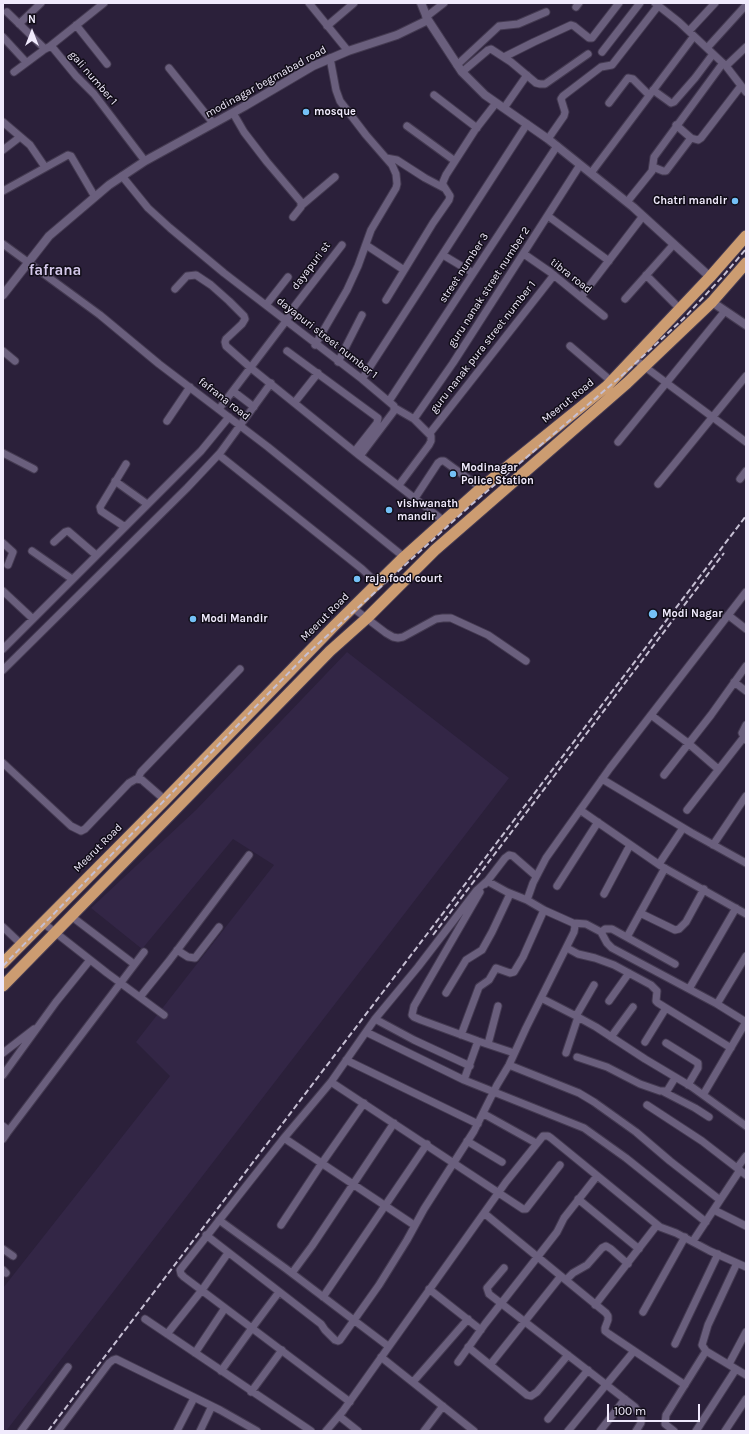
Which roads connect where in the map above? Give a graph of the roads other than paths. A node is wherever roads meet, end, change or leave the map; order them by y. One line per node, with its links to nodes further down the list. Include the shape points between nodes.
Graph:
1 (41, 3): 15 (street)
2 (104, 3): 16 (street)
3 (309, 3): 17 (street)
4 (354, 3): 17 (street)
5 (420, 3): 14 (street)
6 (444, 3): 14 (street)
7 (619, 3): 27 (street, via 592,38 571,25)
8 (640, 3): 24 (street)
9 (715, 3): 18 (street)
10 (656, 4): 18 (street); 52 (street, via 612,65 601,67 563,96 561,100 564,116)
11 (746, 5): 22 (street)
12 (7, 12): 15 (street, gali number 1)
13 (546, 12): 31 (street, via 518,24 499,26)
14 (427, 18): 23 (street, modinagar begmabad road, via 396,35); 31 (street)
15 (19, 24): 21 (street, gali number 1)
16 (76, 25): 21 (street); 30 (street)
17 (327, 26): 23 (street)
18 (692, 34): 22 (street); 38 (street)
19 (3, 37): 29 (street)
20 (746, 47): 32 (street)
21 (47, 48): 29 (street); 56 (street, gali number 1, via 53,48 94,94)
22 (707, 48): 26 (street)
23 (348, 51): 28 (street, modinagar begmabad road)
24 (602, 52)
25 (588, 54): 36 (street, via 545,84 536,83)
26 (713, 54): 32 (street); 38 (street, via 674,102 671,103)
27 (504, 57): 35 (street, via 492,49 488,50); 36 (street)
28 (330, 58): 43 (street, modinagar begmabad road); 55 (street, via 340,101)
29 (26, 62): 34 (street)
30 (107, 64)
31 (457, 65): 35 (street)
32 (725, 65): 37 (street); 47 (street)
33 (169, 68): 45 (street)
34 (14, 72)
35 (462, 72): 40 (street)
36 (527, 75): 42 (street)
37 (744, 89): 51 (street, via 701,138)
38 (651, 92): 41 (street, via 628,78); 61 (street)
39 (434, 95): 49 (street)
40 (496, 103): 42 (street); 49 (street)
41 (609, 104)
42 (504, 108): 46 (street)
43 (233, 113): 45 (street, modinagar begmabad road); 68 (street, via 244,132)
44 (3, 122): 50 (street)
45 (213, 123): 56 (street, modinagar begmabad road)
46 (526, 124): 52 (street); 78 (street)
47 (676, 125): 51 (street); 60 (street, via 654,157)
48 (408, 126): 57 (street)
49 (477, 128): 57 (street)
50 (20, 137): 54 (street); 59 (street, via 30,145)
51 (691, 138): 60 (street, via 666,171)
52 (548, 139): 53 (street)
53 (557, 146): 58 (street); 83 (street, street number 3)
54 (3, 150)
55 (386, 158): 64 (street, via 397,160); 76 (street, via 393,168 397,184 373,225)
56 (145, 161): 62 (street, modinagar begmabad road)
57 (455, 161): 64 (street, via 443,182)
58 (580, 165): 61 (street); 70 (street, guru nanak street number 2)
59 (45, 166): 65 (street); 66 (street, via 70,155)
60 (653, 167): 67 (street)
61 (591, 173): 67 (street)
62 (122, 176): 66 (street, modinagar begmabad road); 94 (street, dayapuri street number 1, via 165,224)
63 (335, 176): 68 (street)
64 (444, 188): 82 (street, via 450,196 449,200)
65 (3, 191)
66 (95, 197): 79 (street, modinagar begmabad road, via 49,236)
67 (628, 202): 71 (street)
68 (302, 205): 69 (street)
69 (293, 216)
70 (548, 216): 77 (street, guru nanak street number 2); 80 (street)
71 (643, 216): 74 (street); 80 (street)
72 (746, 236): 87 (highway, Meerut Road)
73 (3, 244): 79 (street, fafrana road)
74 (674, 244): 85 (street); 87 (street)
75 (342, 245): 99 (street, dayapuri st)
76 (366, 245): 82 (street); 101 (street, via 347,290)
77 (524, 254): 84 (street, tibra road); 125 (street, guru nanak street number 2)
78 (443, 255): 83 (street); 112 (street)
79 (28, 261): 89 (street, modinagar begmabad road); 116 (street, fafrana road)
80 (609, 261): 90 (street)
81 (746, 263): 93 (highway)
82 (404, 270): 92 (street)
83 (473, 273): 118 (street, street number 3)
84 (554, 275): 90 (street, tibra road); 128 (street, guru nanak pura street number 1)
85 (646, 275): 91 (street); 95 (street)
86 (288, 277): 94 (street)
87 (710, 277): 95 (highway, Meerut Road)
88 (175, 289): 109 (street, via 187,276 196,275 211,285 244,316 244,321 226,339 225,344)
89 (3, 293)
90 (581, 297): 98 (street, tibra road)
91 (626, 299)
92 (386, 300)
93 (712, 302): 96 (street); 108 (highway)
94 (266, 305): 99 (street, dayapuri street number 1)
95 (680, 309): 105 (highway, Meerut Road)
96 (726, 311): 100 (street); 115 (street)
97 (362, 315): 107 (street)
98 (604, 316)
99 (286, 321): 101 (street, dayapuri street number 1); 109 (street, dayapuri st)
100 (746, 324)
101 (315, 344): 107 (street, dayapuri street number 1)
102 (570, 346): 113 (street)
103 (3, 351): 106 (street)
104 (287, 351): 110 (street)
105 (633, 358): 108 (street); 113 (highway, Meerut Road)
106 (15, 361)
107 (338, 362): 112 (street, dayapuri street number 1)
108 (644, 366): 115 (street); 158 (highway, via 435,550)
109 (251, 368): 114 (street); 117 (street, dayapuri st)
110 (318, 373): 119 (street); 132 (street, via 378,418)
111 (746, 376): 124 (street)
112 (362, 379): 118 (street, dayapuri street number 1)
113 (611, 381): 141 (highway, Meerut Road)
114 (271, 383): 119 (street); 120 (street)
115 (667, 383): 124 (street); 129 (street)
116 (190, 387): 122 (street, fafrana road); 126 (street)
117 (233, 391): 120 (street); 122 (street, dayapuri st)
118 (389, 401): 121 (street, dayapuri street number 1)
119 (295, 402): 132 (street)
120 (254, 407): 127 (street)
121 (395, 408): 125 (street, dayapuri street number 1); 132 (street)
122 (219, 409): 123 (street, fafrana road)
123 (229, 417): 127 (street, fafrana road); 143 (street, via 201,451)
124 (713, 417): 130 (street); 139 (street)
125 (414, 419): 128 (street, dayapuri street number 1)
126 (167, 421)
127 (240, 426): 133 (street); 150 (street, fafrana road)
128 (430, 433): 140 (street, via 432,441)
129 (618, 442)
130 (746, 442)
131 (3, 452): 135 (street)
132 (358, 453): 140 (street)
133 (219, 454): 153 (street); 167 (street)
134 (126, 464): 138 (street)
135 (34, 469)
136 (746, 471): 137 (street)
137 (740, 479)
138 (115, 481): 143 (street); 145 (street, via 100,508)
139 (658, 484)
140 (399, 486): 142 (street)
141 (481, 488): 142 (street, via 441,461); 144 (highway, Meerut Road)
142 (415, 498): 144 (street)
143 (147, 504): 145 (street)
144 (444, 521): 150 (highway, Meerut Road)
145 (125, 527): 149 (street)
146 (54, 542): 149 (street, via 68,531)
147 (3, 544): 151 (street, via 13,552)
148 (32, 551): 152 (street)
149 (96, 555): 152 (street)
150 (404, 557): 153 (highway, Meerut Road)
151 (8, 565)
152 (72, 579): 159 (street)
153 (378, 584): 156 (highway, Meerut Road)
154 (3, 591): 159 (street)
155 (746, 593): 157 (street)
156 (353, 608): 158 (street); 161 (highway, Meerut Road)
157 (728, 615): 160 (street); 170 (street)
158 (367, 618): 162 (highway); 164 (street, via 386,633 398,638 436,619 451,618 488,635)
159 (33, 619): 163 (street)
160 (746, 629)
161 (325, 635): 162 (highway); 180 (highway, Meerut Road)
162 (336, 645): 201 (highway)
163 (3, 649)
164 (526, 661)
165 (746, 666): 168 (street)
166 (240, 668): 177 (street)
167 (3, 670)
168 (734, 682): 169 (street); 173 (street)
169 (746, 691)
170 (652, 715): 173 (street); 178 (street)
171 (746, 725): 172 (street, via 742,733)
172 (745, 739): 175 (street)
173 (688, 743): 175 (street); 176 (street)
174 (3, 762): 177 (street, via 71,826 81,831)
175 (718, 770): 182 (street)
176 (664, 775)
177 (138, 778): 180 (street)
178 (602, 779): 181 (street); 184 (street)
179 (746, 796): 186 (street)
180 (165, 800): 202 (highway, Meerut Road)
181 (580, 810): 183 (street); 190 (street)
182 (687, 810)
183 (598, 822): 185 (street); 192 (street)
184 (683, 828): 186 (street); 189 (street)
185 (630, 845): 189 (street); 195 (street)
186 (713, 845): 188 (street)
187 (248, 855): 211 (street)
188 (745, 860)
189 (662, 866): 193 (street); 199 (street)
190 (536, 876): 191 (street, via 513,856 509,856); 196 (street)
191 (487, 881): 194 (street); 233 (street, via 477,890); 237 (street, via 412,1010 414,1017)
192 (557, 886)
193 (704, 889): 197 (street); 199 (street, via 679,930)
194 (510, 894): 196 (street); 223 (street, via 482,950 466,960)
195 (604, 894)
196 (527, 900): 198 (street)
197 (736, 908): 200 (street); 222 (street)
198 (544, 910): 203 (street); 237 (street, via 514,972 496,968 489,980 479,988)
199 (640, 913): 208 (street)
200 (746, 914)
201 (71, 916): 206 (highway); 216 (street)
202 (42, 922): 206 (street); 209 (highway, Meerut Road)
203 (573, 923): 207 (street, via 586,924); 210 (street, via 574,932)
204 (219, 926): 211 (street, via 195,958)
205 (3, 928): 209 (street)
206 (55, 932): 214 (street); 221 (highway)
207 (601, 932): 208 (street, via 608,928); 222 (street, via 612,948)
208 (627, 937): 217 (street)
209 (21, 944): 215 (highway, Meerut Road)
210 (567, 948): 218 (street); 225 (street)
211 (178, 950): 224 (street)
212 (144, 952): 216 (street)
213 (746, 956): 227 (street)
214 (90, 960): 219 (street); 235 (street)
215 (3, 963)
216 (134, 964): 219 (street)
217 (675, 964)
218 (629, 973): 226 (street); 230 (street, via 655,988 656,1001)
219 (120, 983): 224 (street); 267 (street)
220 (594, 984): 232 (street)
221 (3, 986)
222 (689, 989): 227 (street)
223 (446, 992)
224 (140, 997): 231 (street)
225 (541, 998): 232 (street); 244 (street)
226 (610, 1001)
227 (717, 1004): 234 (street)
228 (498, 1006): 242 (street)
229 (633, 1007): 238 (street)
230 (666, 1008): 240 (street); 243 (street)
231 (164, 1015)
232 (577, 1016): 238 (street); 245 (street)
233 (375, 1019): 236 (street); 250 (street)
234 (746, 1022): 243 (street)
235 (40, 1025): 246 (street); 251 (street)
236 (366, 1032): 248 (street); 253 (street)
237 (461, 1035): 239 (street)
238 (611, 1037): 252 (street)
239 (478, 1041): 242 (street); 250 (street)
240 (645, 1042)
241 (666, 1043): 255 (street, via 698,1063 698,1068)
242 (488, 1044): 244 (street)
243 (731, 1048): 258 (street)
244 (514, 1053): 249 (street)
245 (566, 1053)
246 (3, 1054)
247 (577, 1057): 257 (street)
248 (346, 1060): 254 (street); 264 (street)
249 (509, 1065): 256 (street); 283 (street, via 594,1102 636,1132)
250 (470, 1066): 253 (street)
251 (3, 1075)
252 (676, 1078): 255 (street); 257 (street)
253 (464, 1080): 256 (street)
254 (331, 1082): 259 (street); 268 (street)
255 (688, 1085): 258 (street)
256 (494, 1092): 261 (street); 288 (street, via 584,1128)
257 (664, 1092): 262 (street)
258 (703, 1095): 266 (street)
259 (364, 1103): 263 (street); 275 (street)
260 (647, 1105): 277 (street, via 702,1141)
261 (484, 1114): 264 (street); 270 (street)
262 (709, 1117)
263 (394, 1123): 271 (street); 280 (street)
264 (478, 1124): 269 (street)
265 (3, 1126): 267 (street, via 7,1130)
266 (746, 1126)
267 (5, 1136)
268 (284, 1138): 275 (street); 287 (street)
269 (468, 1141): 273 (street); 274 (street)
270 (536, 1143): 279 (street, via 543,1136 548,1136); 281 (street)
271 (427, 1144): 273 (street); 284 (street)
272 (746, 1156): 277 (street)
273 (454, 1162): 281 (street); 290 (street)
274 (502, 1162)
275 (322, 1163): 280 (street); 289 (street)
276 (560, 1166): 281 (street, via 526,1209)
277 (738, 1169): 278 (street); 283 (street)
278 (746, 1175)
279 (597, 1176): 282 (street); 291 (street)
280 (353, 1184): 284 (street); 306 (street)
281 (499, 1192): 286 (street)
282 (578, 1199): 297 (street); 301 (street, via 557,1232)
283 (720, 1200): 285 (street)
284 (386, 1205): 290 (street); 311 (street)
285 (714, 1210): 288 (street); 292 (street)
286 (484, 1213): 301 (street); 308 (street)
287 (219, 1220): 293 (street); 306 (street)
288 (706, 1222): 295 (street)
289 (281, 1225)
290 (414, 1225): 318 (street, via 408,1240)
291 (657, 1225): 294 (street); 297 (street)
292 (746, 1226)
293 (206, 1236): 298 (street); 309 (street, via 180,1270)
294 (685, 1237): 295 (street); 315 (street)
295 (693, 1241): 299 (street)
296 (3, 1249): 300 (street)
297 (639, 1249): 303 (street)
298 (228, 1253): 309 (street); 310 (street)
299 (718, 1254): 302 (street); 324 (street)
300 (14, 1256)
301 (537, 1256): 307 (street); 312 (street)
302 (737, 1263): 304 (street); 328 (street, via 702,1340)
303 (628, 1264): 307 (street, via 606,1246 587,1265); 313 (street)
304 (746, 1267)
305 (504, 1268): 312 (street, via 487,1288 489,1294)
306 (292, 1273): 311 (street)
307 (564, 1278): 313 (street); 319 (street)
308 (429, 1289): 317 (street); 325 (street)
309 (202, 1290): 314 (street); 323 (street)
310 (279, 1292): 318 (street, via 321,1324 335,1340 340,1340); 320 (street)
311 (323, 1297): 318 (street)
312 (502, 1303): 319 (street); 321 (street)
313 (595, 1305): 329 (street, via 608,1316 605,1331)
314 (225, 1308): 320 (street); 330 (street)
315 (643, 1312)
316 (145, 1319): 323 (street)
317 (468, 1319): 321 (street); 341 (street)
318 (354, 1320): 325 (street)
319 (526, 1322): 331 (street); 334 (street)
320 (252, 1328): 327 (street); 339 (street)
321 (481, 1330): 326 (street)
322 (746, 1332): 335 (street)
323 (167, 1334): 330 (street)
324 (675, 1344)
325 (388, 1346): 332 (street)
326 (468, 1347): 333 (street); 334 (street)
327 (282, 1350): 344 (street); 348 (street)
328 (706, 1351): 335 (street); 343 (street)
329 (634, 1352): 342 (street); 343 (street)
330 (195, 1353): 339 (street)
331 (568, 1355): 334 (street, via 534,1396 527,1395); 338 (street)
332 (381, 1357): 341 (street); 348 (street)
333 (458, 1362)
334 (490, 1364)
335 (728, 1364): 337 (street)
336 (68, 1367): 355 (street)
337 (736, 1369): 340 (street); 369 (street)
338 (588, 1370): 342 (street); 354 (street)
339 (221, 1371): 344 (street)
340 (746, 1374)
341 (413, 1382): 350 (street)
342 (607, 1385): 346 (street); 365 (street)
343 (685, 1385): 368 (street, via 665,1420 665,1424)
344 (251, 1392): 360 (street)
345 (194, 1398): 349 (street); 356 (street, via 116,1359 109,1363); 357 (street)
346 (625, 1399): 366 (street); 367 (street, via 635,1407 641,1418)
347 (746, 1399): 351 (street)
348 (350, 1402): 353 (street)
349 (212, 1406): 358 (street); 359 (street)
350 (443, 1406): 363 (street); 364 (street)
351 (739, 1410): 352 (street); 370 (street)
352 (746, 1414)
353 (339, 1416): 361 (street); 362 (street)
354 (548, 1419)
355 (21, 1431)
356 (58, 1431)
357 (177, 1431)
358 (200, 1431)
359 (257, 1431)
360 (311, 1431)
361 (326, 1431)
362 (358, 1431)
363 (424, 1431)
364 (474, 1431)
365 (568, 1431)
366 (600, 1431)
367 (636, 1431)
368 (674, 1431)
369 (696, 1431)
370 (725, 1431)

